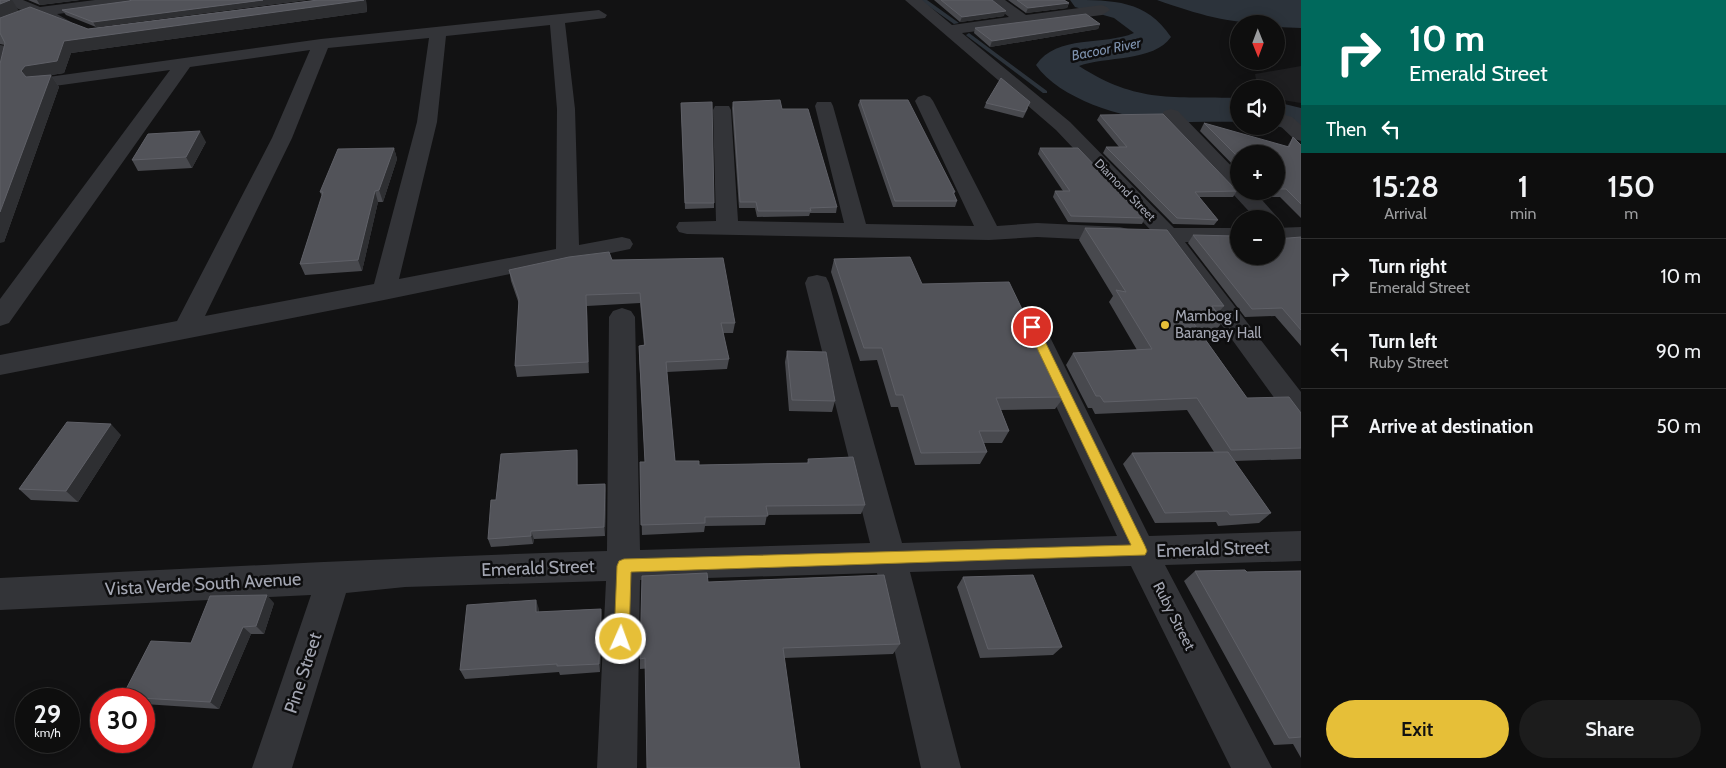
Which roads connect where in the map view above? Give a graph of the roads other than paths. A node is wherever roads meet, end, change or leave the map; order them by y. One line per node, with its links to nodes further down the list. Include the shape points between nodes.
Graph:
1 (10, 0): 6 (street)
2 (132, 0): 6 (street)
3 (913, 0): 12 (street, Diamond Street)
4 (995, 0): 9 (street)
5 (1102, 10): 9 (street)
6 (35, 12): 10 (street); 11 (street)
7 (599, 15): 8 (street)
8 (557, 19): 13 (street); 35 (street, via 566,109)
9 (1022, 20): 12 (street)
10 (0, 26)
11 (77, 28)
12 (949, 30): 32 (street, Diamond Street, via 1063,126)
13 (438, 32): 14 (street); 37 (street, via 427,122)
14 (321, 44): 16 (street); 41 (street, via 282,138)
15 (0, 50): 17 (street, via 3,55)
16 (184, 63): 18 (street); 38 (street)
17 (0, 73)
18 (40, 84)
19 (924, 101): 31 (street)
20 (824, 106): 30 (street)
21 (722, 110): 29 (street)
22 (1171, 115): 25 (street)
23 (1285, 121): 24 (street)
24 (1301, 135)
25 (1230, 177)
26 (1250, 200): 27 (street)
27 (1260, 210)
28 (687, 227): 29 (street)
29 (727, 228): 30 (street)
30 (857, 230): 31 (street)
31 (989, 233): 32 (street, via 1037,230)
32 (1168, 235): 33 (street); 43 (street, Diamond Street)
33 (1230, 236)
34 (622, 244): 35 (street)
35 (568, 255): 37 (street)
36 (817, 283): 46 (street)
37 (384, 292): 41 (street)
38 (0, 317)
39 (622, 317): 47 (street)
40 (1032, 327): 45 (street, Ruby Street)
41 (186, 329): 42 (street)
42 (0, 365)
43 (1301, 414)
44 (1301, 546): 45 (street, Emerald Street)
45 (1140, 551): 46 (street, Emerald Street); 54 (street, Ruby Street)
46 (890, 558): 47 (street, Emerald Street); 53 (street)
47 (624, 566): 48 (street, Emerald Street); 52 (street)
48 (405, 572): 49 (street, Vista Verde South Avenue)
49 (334, 578): 50 (street, Vista Verde South Avenue); 51 (street, Pine Street)
50 (0, 594)
51 (272, 768)
52 (617, 768)
53 (941, 768)
54 (1252, 768)

